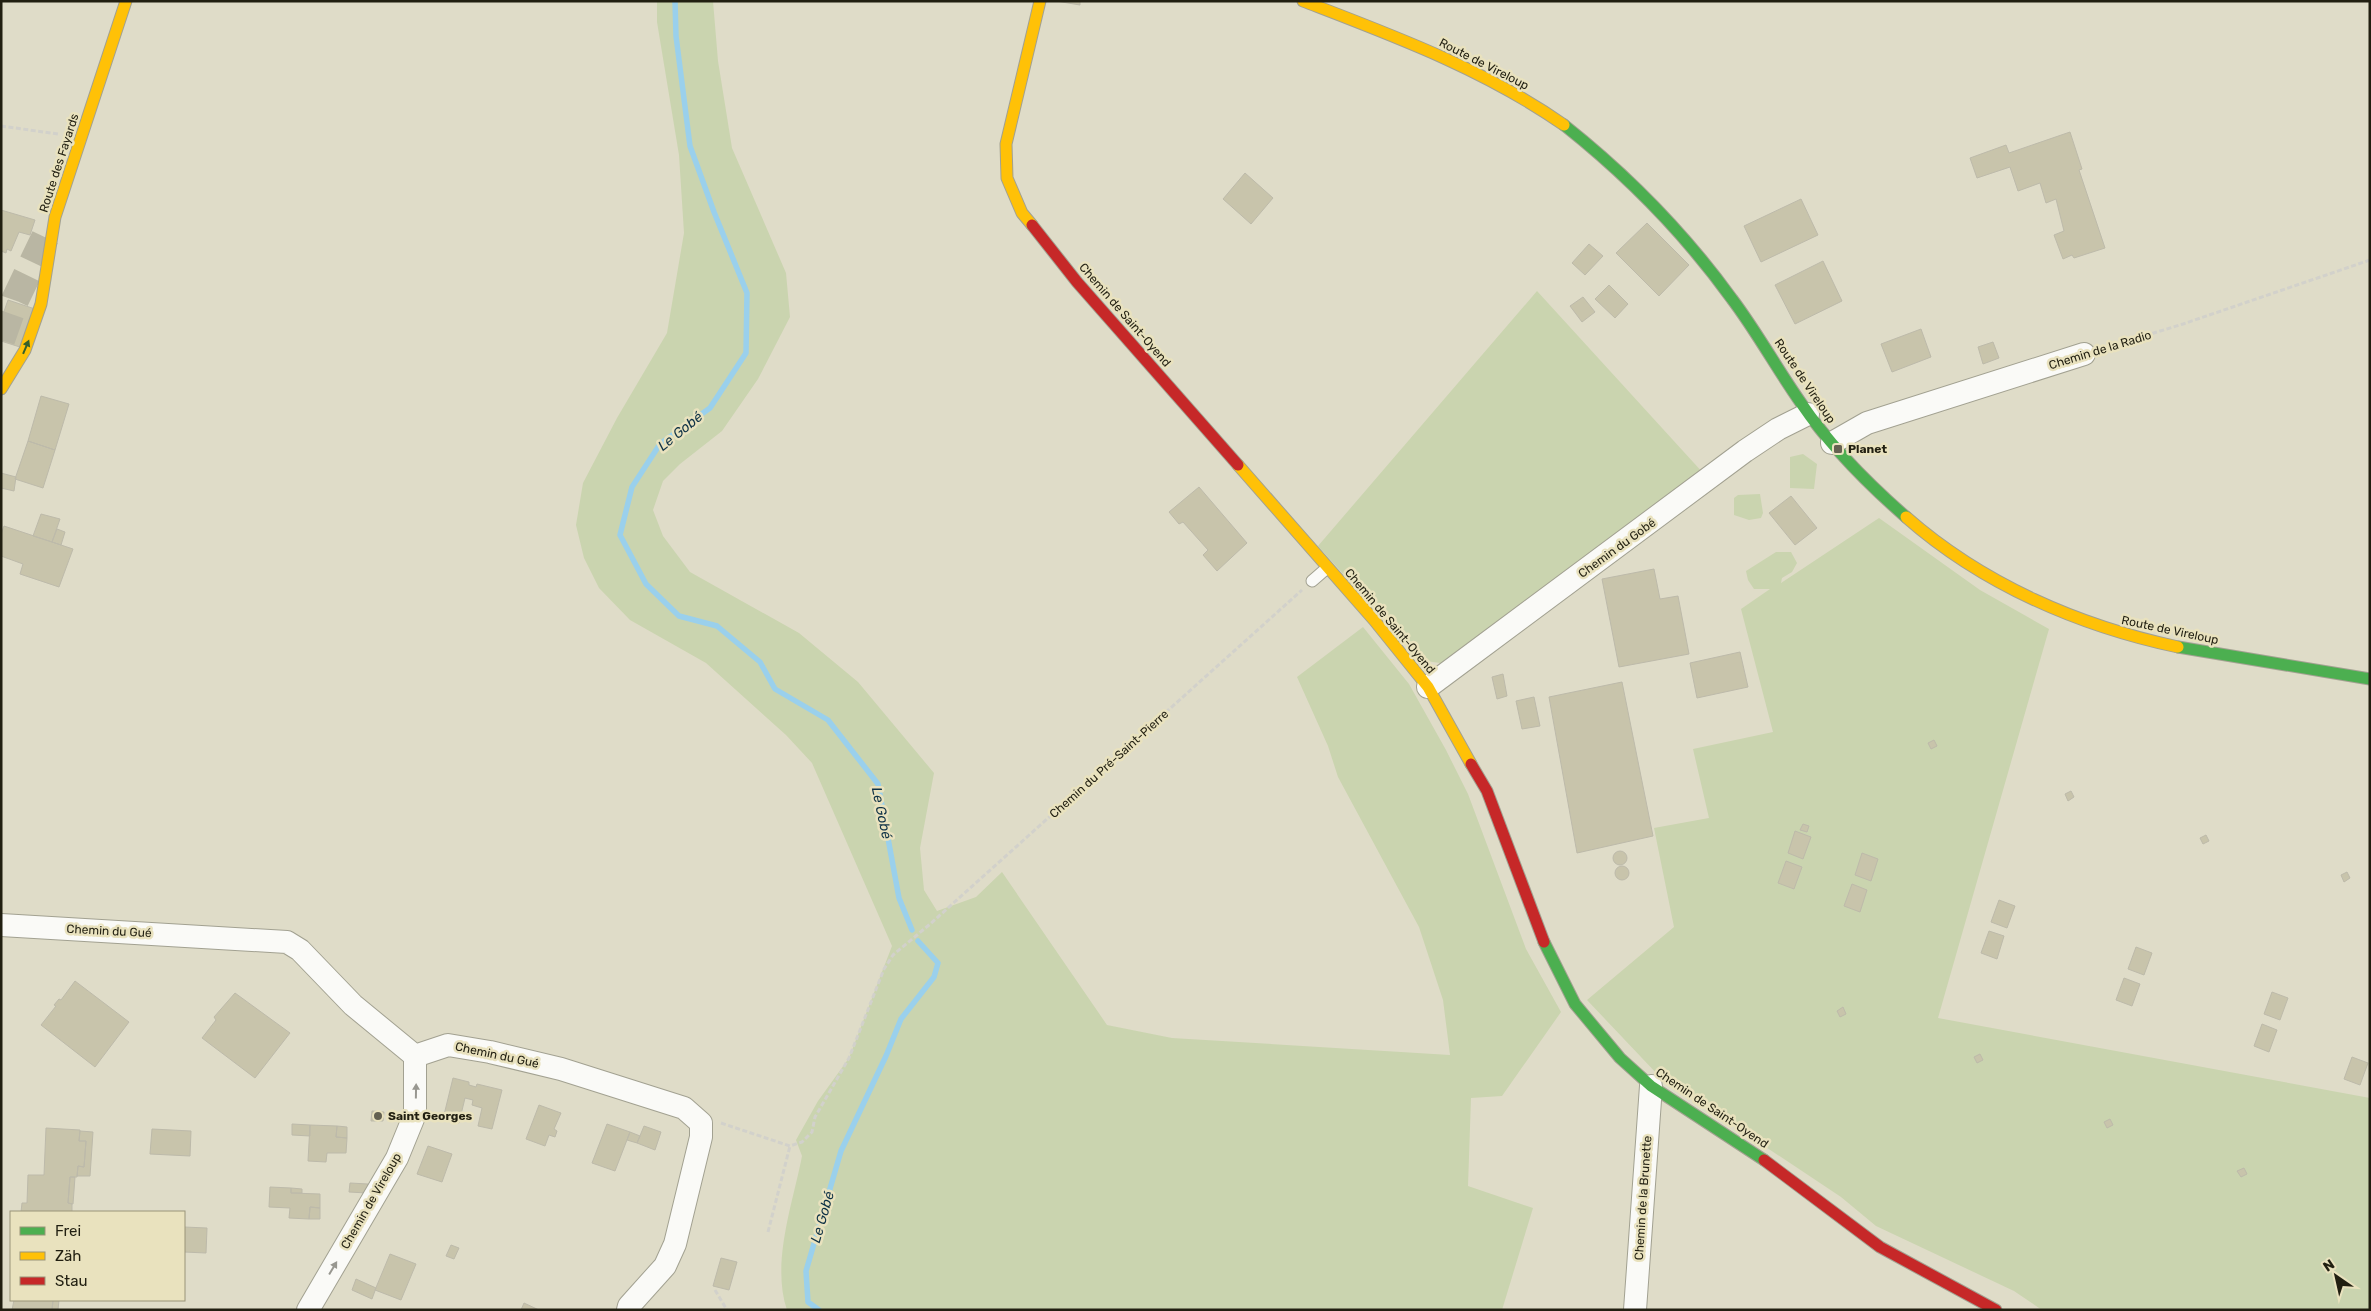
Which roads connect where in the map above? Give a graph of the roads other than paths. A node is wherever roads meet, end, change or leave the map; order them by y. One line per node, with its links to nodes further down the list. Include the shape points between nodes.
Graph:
1 (126, 1): 5 (main road, Route des Fayards, one-way to 1, via 25,350 41,304 55,217)
2 (1040, 1): 8 (main road, Chemin de Saint-Oyend, via 1006,144 1007,178 1014,198 1028,221 1077,282)
3 (1302, 1): 6 (main road, Route de Vireloup, via 1474,71 1530,102 1588,146 1656,210 1721,284)
4 (2084, 354): 7 (street, Chemin de la Radio, via 1867,423 1846,432)
5 (1, 389)
6 (1808, 414): 7 (main road, Route de Vireloup); 11 (street, Chemin du Gobé, via 1745,451)
7 (1832, 443): 10 (main road, Route de Vireloup, via 1877,492 1951,551 1986,574 2059,612 2154,642)
8 (1327, 568): 9 (lane); 11 (main road, Chemin de Saint-Oyend)
9 (1312, 581)
10 (2370, 679)
11 (1428, 687): 14 (main road, Chemin de Saint-Oyend, via 1487,791 1559,976 1595,1030)
12 (1, 925): 13 (street, Chemin du Gué, via 287,942 300,950 354,1005)
13 (415, 1056): 15 (street, Chemin de Vireloup, one-way to 13, via 398,1158 415,1114); 16 (street, Chemin du Gué, via 448,1045 490,1052 561,1069 684,1108 701,1123 701,1137 675,1244 665,1266)
14 (1651, 1086): 17 (street, Chemin de la Brunette); 18 (main road, Chemin de Saint-Oyend, via 1772,1166 1880,1247)
15 (308, 1310)
16 (628, 1310)
17 (1635, 1310)
18 (1996, 1310)

